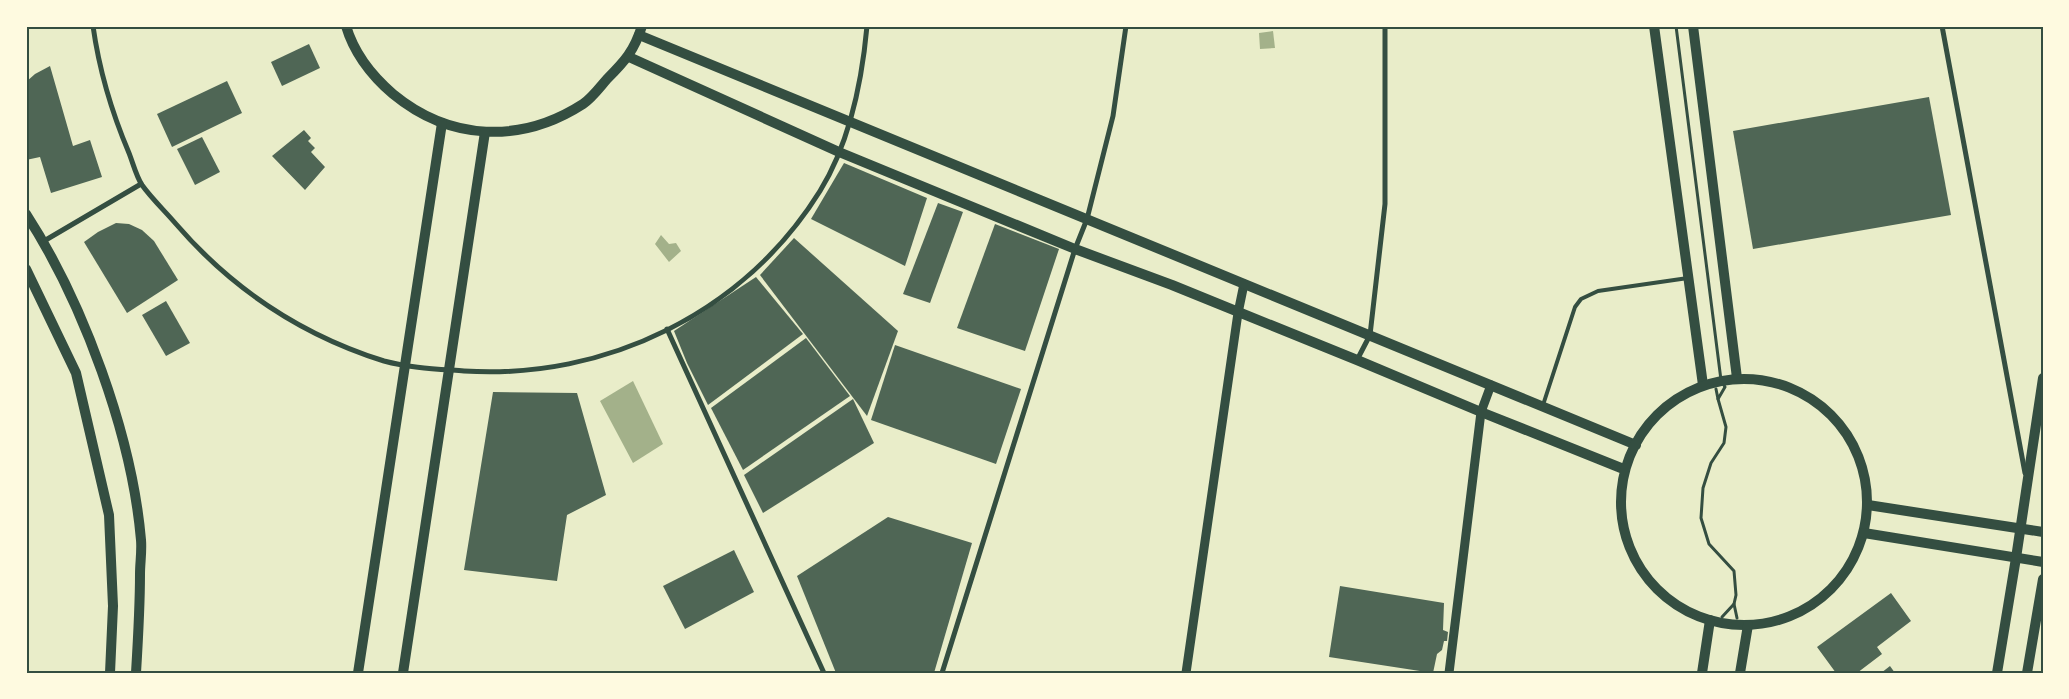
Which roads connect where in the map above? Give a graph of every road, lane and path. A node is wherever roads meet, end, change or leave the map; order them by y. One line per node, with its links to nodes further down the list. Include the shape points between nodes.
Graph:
1 (93, 26): 16 (street, via 96,50 113,110)
2 (346, 26): 13 (main road, via 350,41 376,79 411,109)
3 (867, 26): 12 (street)
4 (1126, 26): 18 (street, via 1113,116)
5 (1384, 26): 26 (street, via 1385,204)
6 (1654, 26): 22 (main road)
7 (1676, 26): 34 (path)
8 (1693, 26): 30 (main road)
9 (1942, 26): 40 (street)
10 (641, 31): 11 (main road); 12 (main road)
11 (629, 57): 14 (main road, via 584,103 546,123 516,130); 15 (main road)
12 (850, 122): 15 (street); 18 (main road)
13 (442, 123): 14 (main road); 28 (main road)
14 (485, 132): 29 (main road)
15 (839, 152): 20 (main road); 25 (street, via 821,189 798,222 758,266 727,293)
16 (141, 184): 19 (street); 28 (street, via 196,247 253,297 321,336 384,361)
17 (26, 214): 19 (main road)
18 (1087, 219): 20 (street); 23 (main road)
19 (44, 241): 52 (main road, via 92,344 116,417 132,481 141,541)
20 (1075, 249): 24 (main road); 56 (street)
21 (26, 269): 51 (main road, via 76,373 109,515)
22 (1688, 278): 33 (main road); 36 (lane, via 1598,292 1581,299 1575,308)
23 (1244, 284): 24 (street); 26 (main road)
24 (1238, 313): 27 (main road); 57 (street)
25 (667, 329): 29 (street, via 642,343 560,367 495,373); 55 (street)
26 (1370, 335): 27 (street); 32 (main road)
27 (1358, 360): 37 (main road)
28 (405, 365): 29 (street); 53 (main road)
29 (449, 370): 54 (main road)
30 (1737, 378): 34 (main road); 41 (main road, via 1778,383 1815,400 1844,428 1862,465)
31 (2043, 378): 40 (main road)
32 (1491, 385): 36 (main road); 37 (street)
33 (1704, 385): 34 (main road); 38 (main road, via 1674,400 1652,420)
34 (1719, 385): 35 (path); 35 (path, via 1725,387)
35 (1718, 399): 48 (path, via 1726,427 1724,443 1711,463 1703,488 1701,518 1708,544 1734,571)
36 (1543, 406): 38 (main road)
37 (1481, 412): 39 (main road); 58 (street)
38 (1636, 445): 39 (main road)
39 (1622, 468): 49 (main road, via 1622,508 1626,531 1640,566 1658,590 1682,608)
40 (2027, 485): 42 (main road)
41 (1868, 505): 42 (main road); 44 (main road)
42 (2020, 529): 43 (main road); 45 (main road)
43 (2043, 532)
44 (1864, 533): 45 (main road); 50 (main road, via 1850,565 1821,598 1799,613 1774,622)
45 (2016, 558): 46 (main road); 61 (main road)
46 (2043, 562)
47 (2043, 580): 62 (main road)
48 (1734, 604): 49 (path); 50 (path)
49 (1714, 621): 50 (main road); 59 (main road)
50 (1743, 625): 60 (main road)
51 (110, 673)
52 (136, 673)
53 (358, 673)
54 (402, 673)
55 (824, 673)
56 (942, 673)
57 (1186, 673)
58 (1450, 673)
59 (1702, 673)
60 (1740, 673)
61 (1997, 673)
62 (2027, 673)

